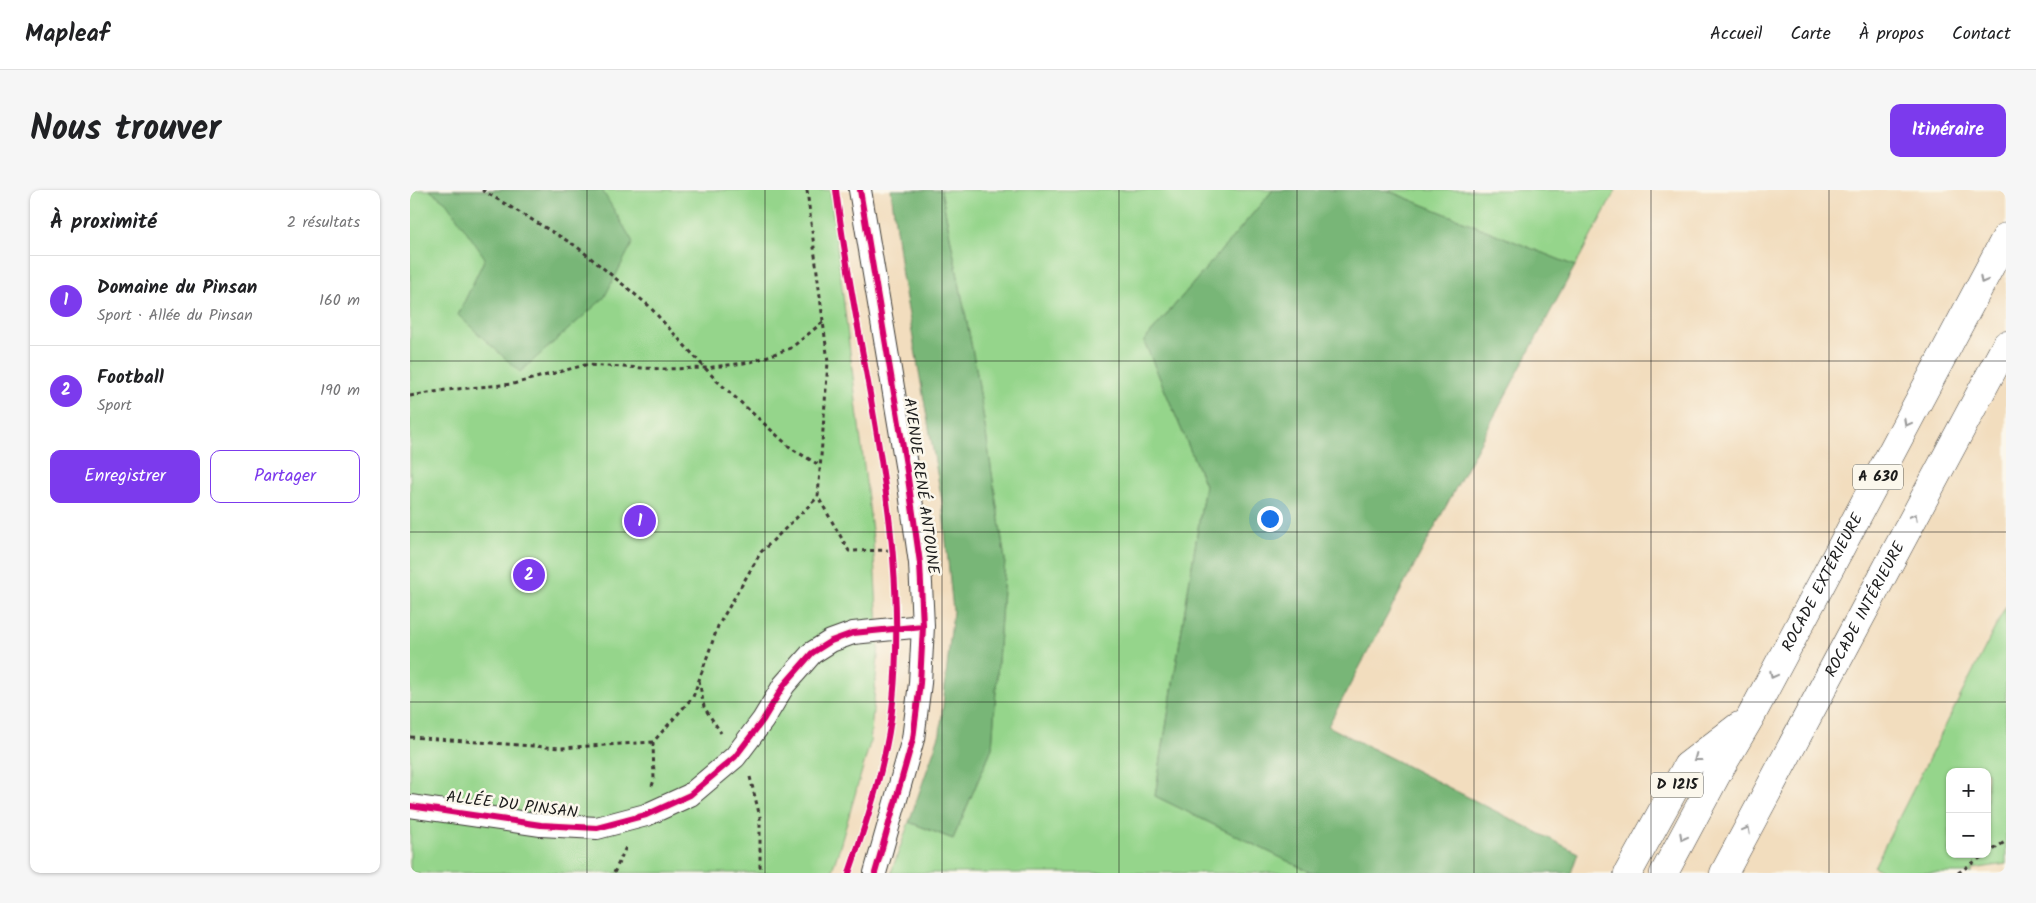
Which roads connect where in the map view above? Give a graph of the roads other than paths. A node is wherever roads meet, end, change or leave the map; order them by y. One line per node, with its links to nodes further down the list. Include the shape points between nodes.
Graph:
1 (860, 190): 4 (street, AVENUE RENÉ ANTOUNE, via 907,471 920,564)
2 (2006, 237): 5 (highway, ROCADE EXTÉRIEURE / A 630, one-way to 5)
3 (2006, 345): 10 (highway, ROCADE INTÉRIEURE / A 630, one-way to 3)
4 (923, 626): 6 (street, ALLÉE DU PINSAN, via 854,633 831,641 812,653 784,685 735,757 690,796 646,815 597,828 541,825); 7 (street, AVENUE RENÉ ANTOUNE, via 920,683 912,738)
5 (1750, 718): 8 (highway, D 1215, one-way to 8, via 1687,766); 9 (highway, ROCADE EXTÉRIEURE / A 630, one-way to 9)
6 (410, 806)
7 (875, 873)
8 (1628, 873)
9 (1664, 873)
10 (1724, 873)

